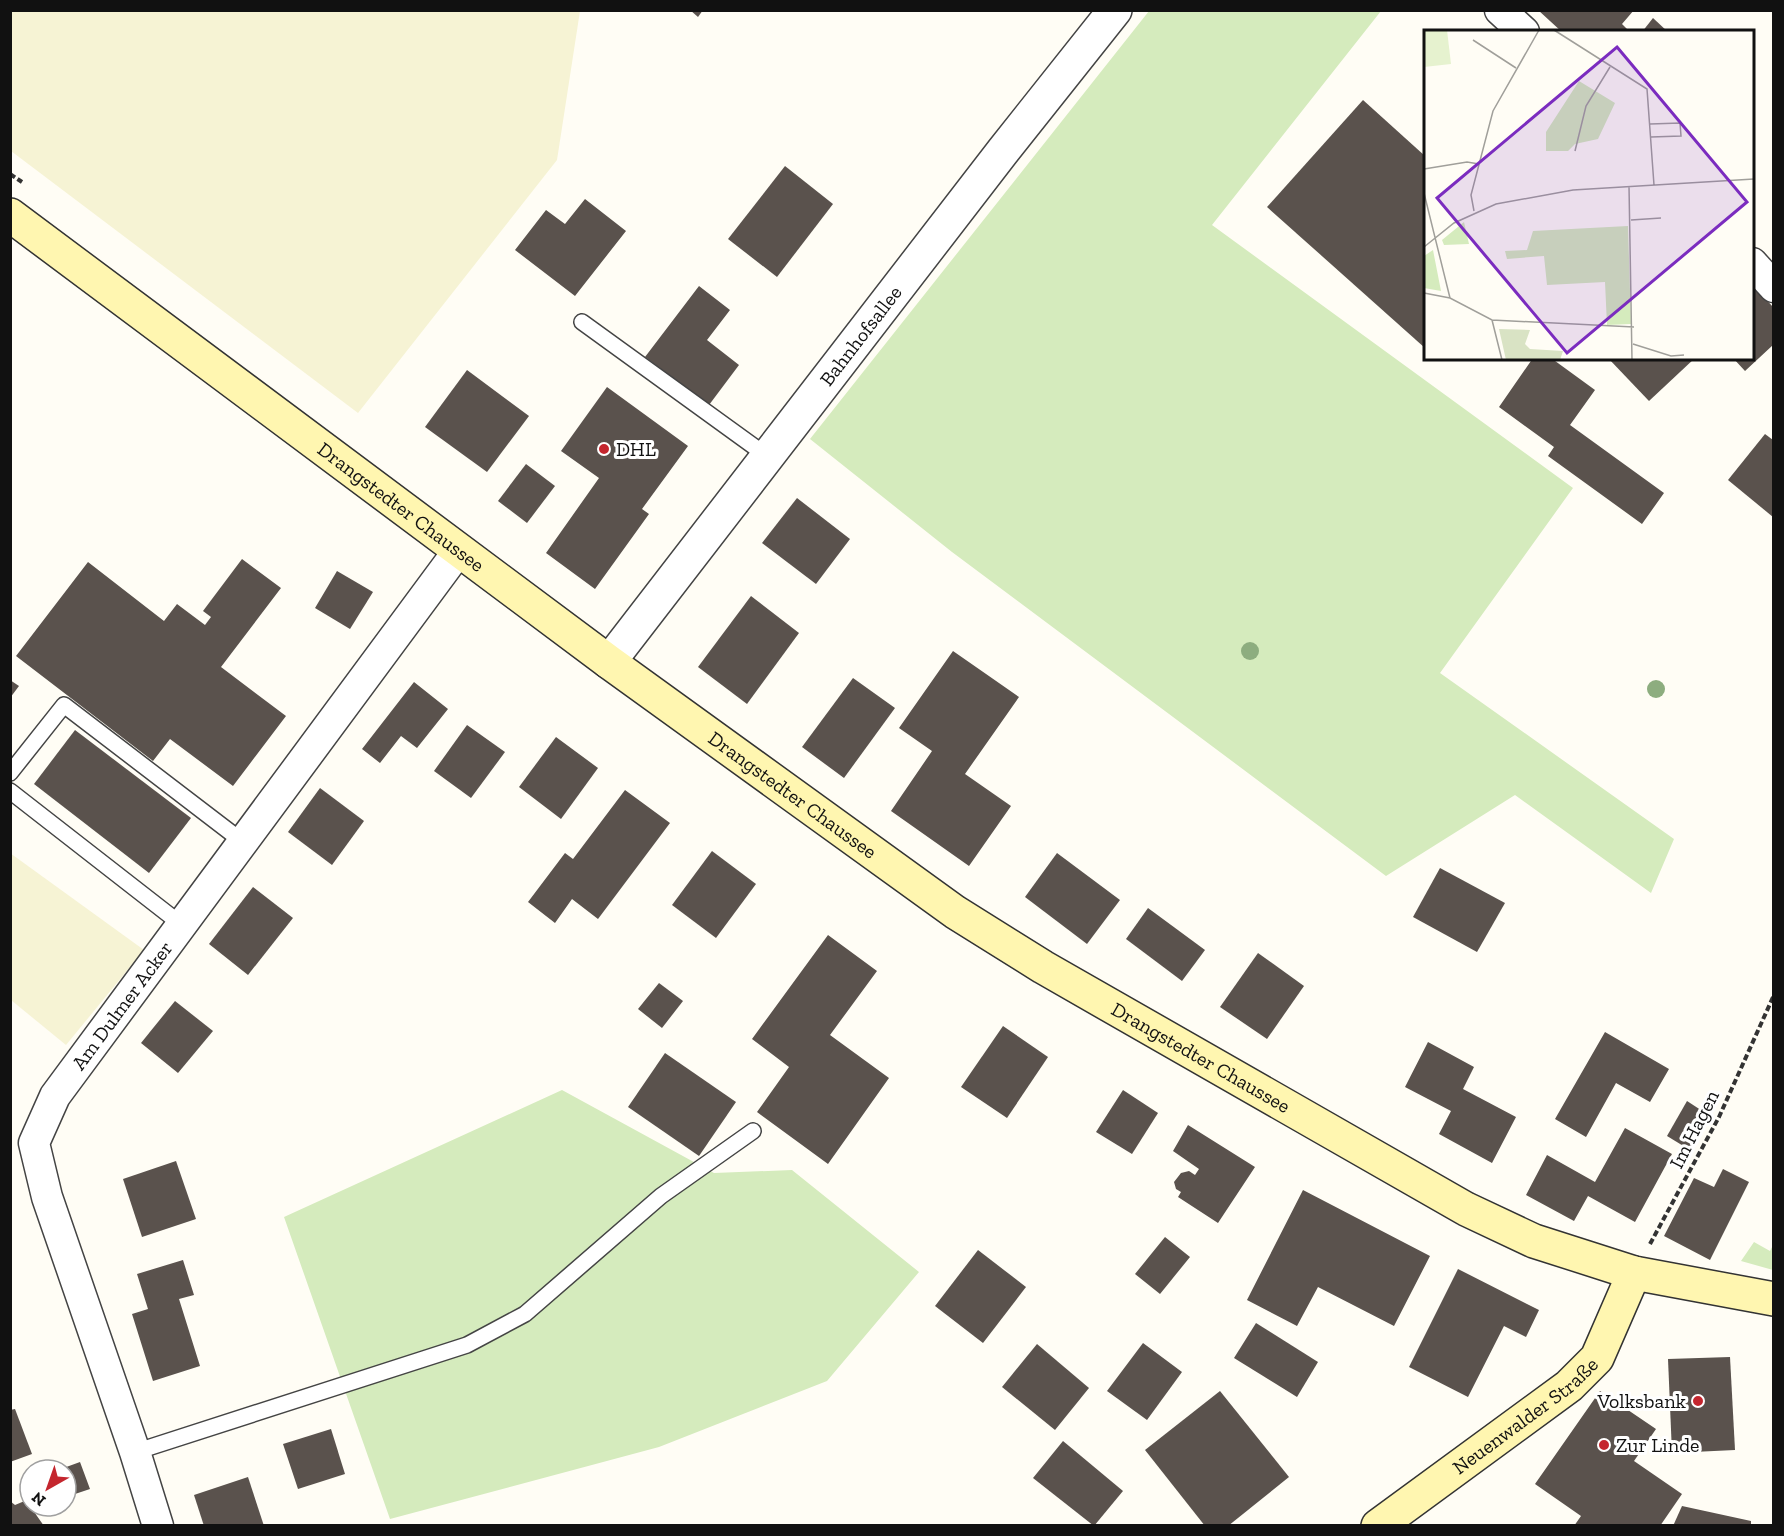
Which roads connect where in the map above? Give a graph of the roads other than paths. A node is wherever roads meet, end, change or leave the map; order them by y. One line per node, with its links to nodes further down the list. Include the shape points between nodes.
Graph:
1 (1115, 10): 8 (street, Bahnhofsallee)
2 (1500, 10): 3 (street)
3 (1522, 30)
4 (10, 215): 9 (main road, Drangstedter Chaussee)
5 (1754, 265): 6 (street)
6 (1773, 287)
7 (582, 322): 8 (lane)
8 (767, 456): 10 (street, Bahnhofsallee)
9 (459, 550): 10 (main road, Drangstedter Chaussee); 13 (street, Am Dulmer Acker)
10 (609, 662): 16 (main road, Drangstedter Chaussee, via 955,912 1043,967 1466,1209 1534,1241)
11 (10, 773): 13 (lane, via 64,705)
12 (10, 791): 14 (lane)
13 (243, 842): 14 (street, Am Dulmer Acker)
14 (182, 925): 18 (street, Am Dulmer Acker, via 55,1096 34,1143 47,1197)
15 (753, 1131): 18 (lane, via 661,1196 525,1314 467,1345)
16 (1634, 1274): 17 (main road, Drangstedter Chaussee); 19 (main road, Neuenwalder Straße, via 1597,1358 1576,1379)
17 (1773, 1299)
18 (135, 1452): 20 (street, Am Dulmer Acker)
19 (1378, 1525)
20 (158, 1526)

